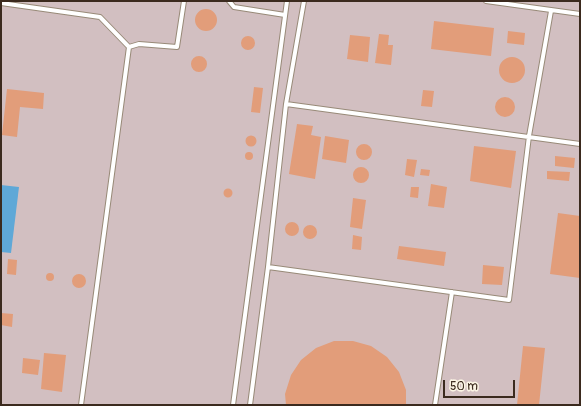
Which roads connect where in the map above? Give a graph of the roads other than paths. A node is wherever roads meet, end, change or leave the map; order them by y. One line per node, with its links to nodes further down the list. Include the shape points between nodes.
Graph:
1 (184, 1): 10 (lane, via 177,47 139,44)
2 (229, 1): 9 (lane, via 234,7)
3 (287, 1): 9 (lane)
4 (304, 1): 11 (lane)
5 (486, 1): 7 (lane)
6 (1, 3): 10 (lane, via 100,17)
7 (551, 11): 8 (lane); 12 (lane)
8 (580, 14)
9 (285, 15): 17 (lane)
10 (129, 47): 16 (lane)
11 (286, 104): 12 (lane); 14 (lane)
12 (530, 136): 13 (lane); 15 (lane, via 509,300)
13 (580, 144)
14 (268, 267): 15 (lane); 18 (lane)
15 (452, 292): 19 (lane)
16 (81, 405)
17 (233, 405)
18 (250, 405)
19 (435, 405)

